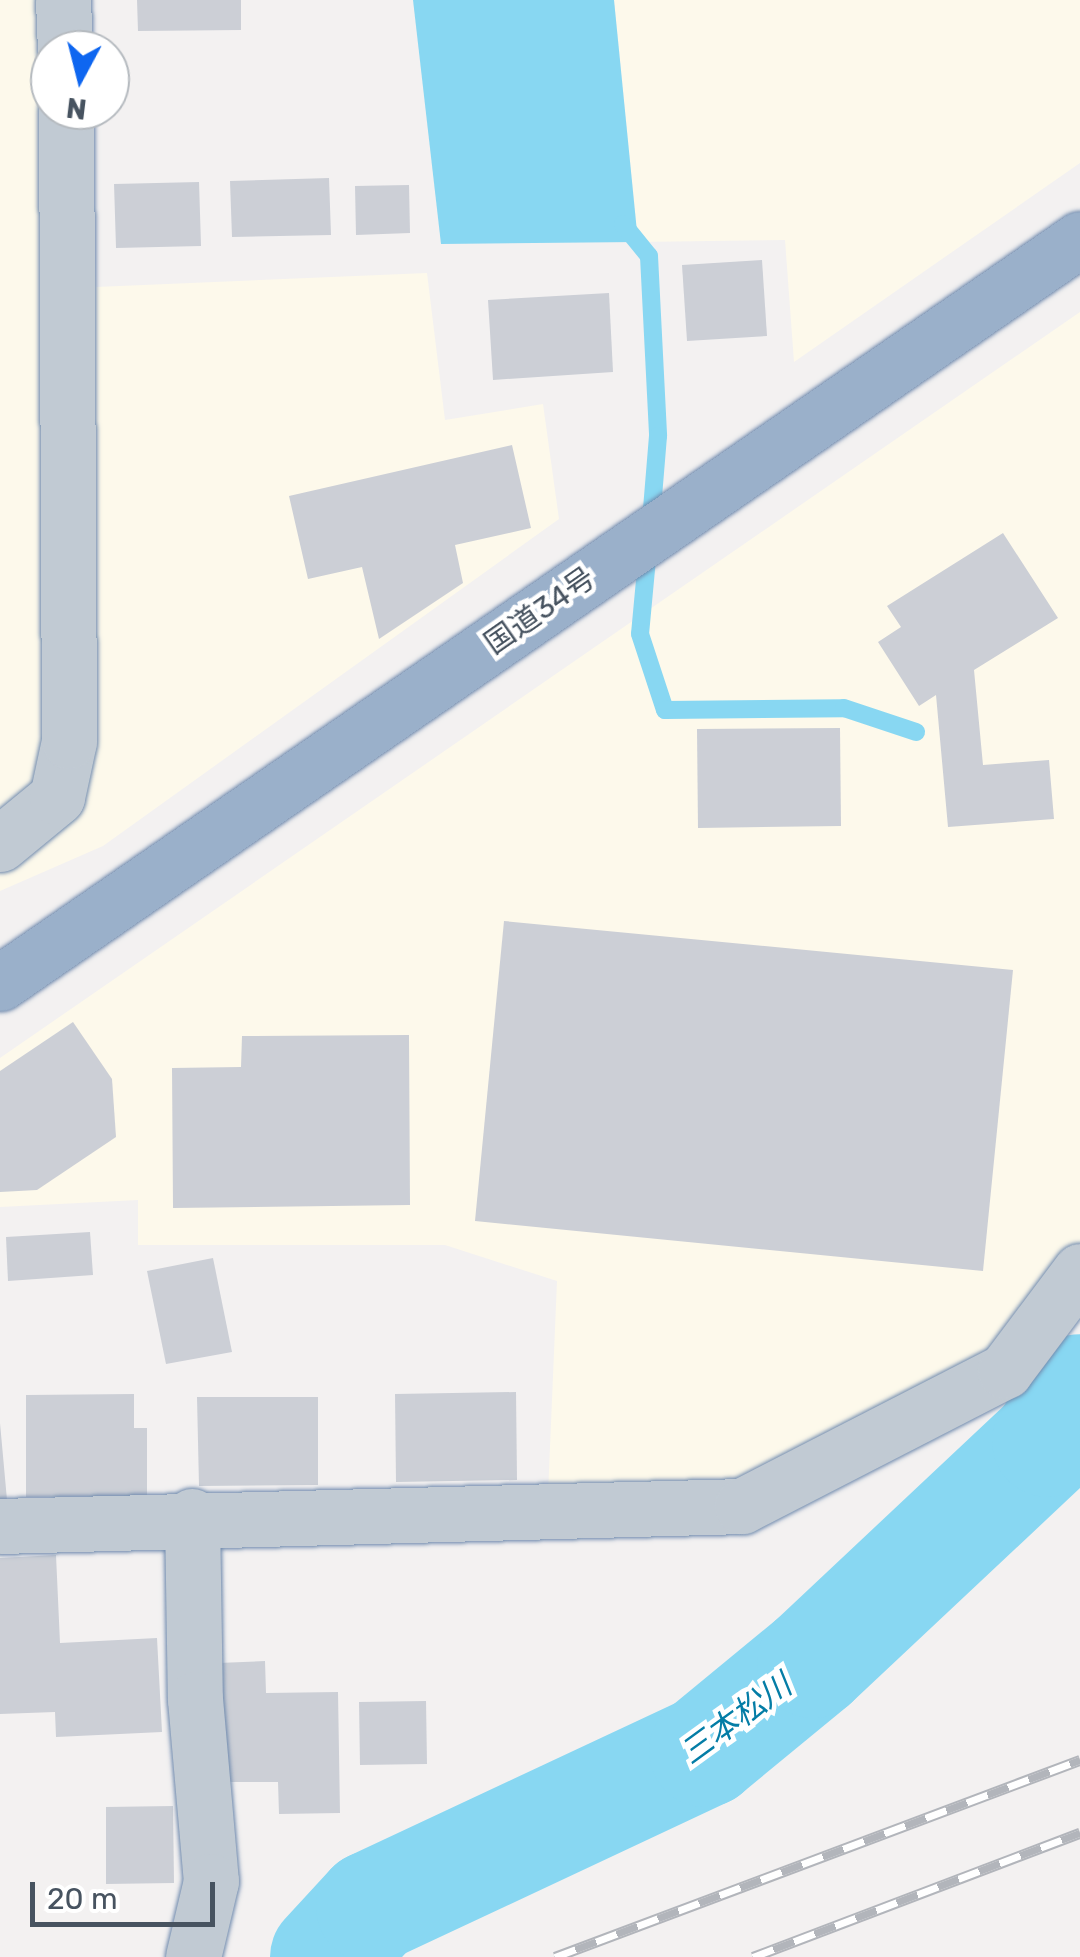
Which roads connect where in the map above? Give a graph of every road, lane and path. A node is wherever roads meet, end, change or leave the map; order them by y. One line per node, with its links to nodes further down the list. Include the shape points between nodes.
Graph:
1 (63, 0): 2 (street)
2 (64, 30)
3 (66, 130): 5 (street, via 69,741 57,797)
4 (1080, 238): 6 (highway, 国道34号)
5 (0, 844)
6 (0, 983)
7 (1080, 1271): 8 (street, via 1006,1371 742,1506)
8 (192, 1516): 9 (street); 10 (street, via 195,1699 211,1882)
9 (0, 1526)
10 (193, 1957)

